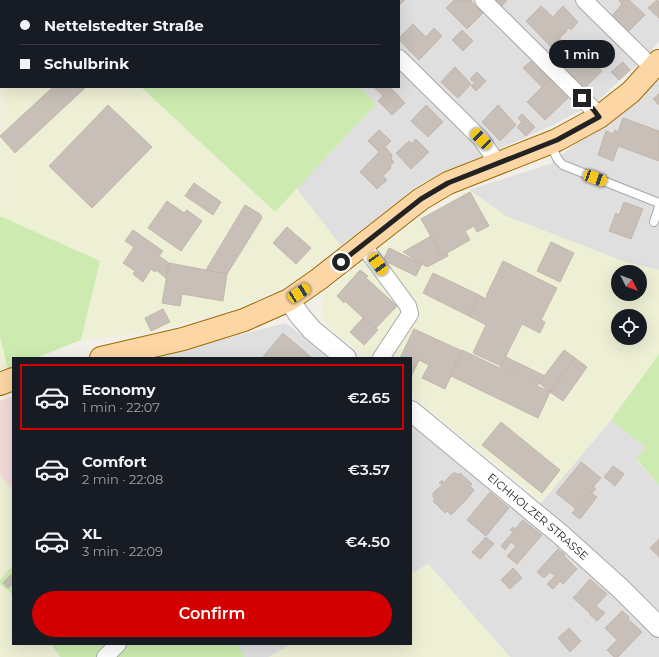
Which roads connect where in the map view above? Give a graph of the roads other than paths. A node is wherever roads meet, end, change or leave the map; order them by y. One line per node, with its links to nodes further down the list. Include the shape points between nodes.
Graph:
1 (483, 0): 5 (street)
2 (584, 0): 4 (street)
3 (400, 59): 7 (street, via 481,139)
4 (656, 65): 5 (main road, via 631,92)
5 (599, 117): 6 (main road)
6 (550, 143): 7 (main road); 8 (lane, via 563,165)
7 (496, 164): 11 (main road, via 448,183 421,199)
8 (659, 203)
9 (659, 207): 10 (lane)
10 (654, 222)
11 (364, 244): 12 (main road); 15 (street, via 408,306 410,314)
12 (289, 300): 13 (main road, via 244,320 183,339); 14 (street, via 312,330)
13 (105, 357)
14 (345, 357)
15 (382, 357)
16 (12, 379): 17 (main road)
17 (0, 384)
18 (412, 412): 19 (street, EICHHOLZER STRASSE, via 560,534)
19 (659, 627)
20 (117, 645): 21 (street)
21 (105, 657)

